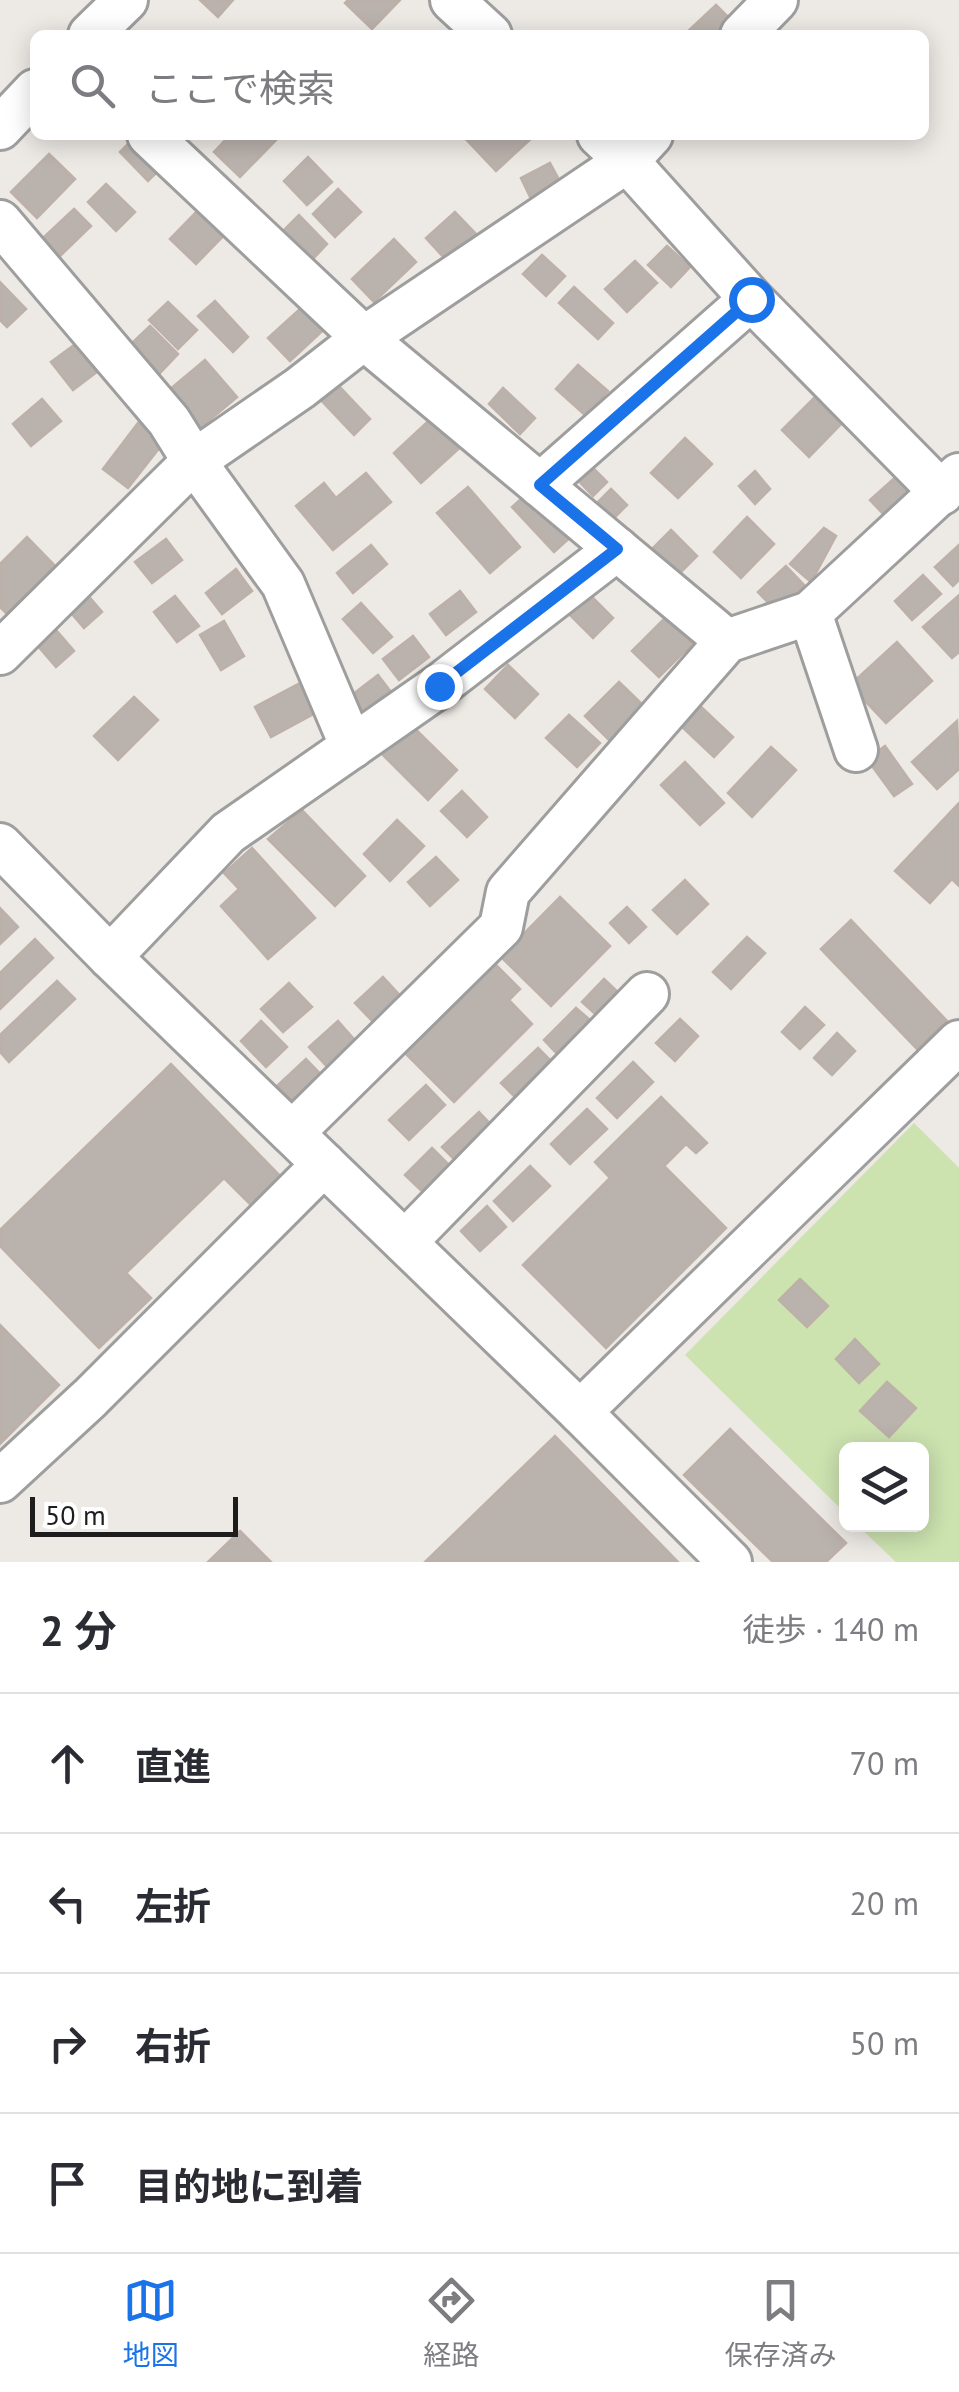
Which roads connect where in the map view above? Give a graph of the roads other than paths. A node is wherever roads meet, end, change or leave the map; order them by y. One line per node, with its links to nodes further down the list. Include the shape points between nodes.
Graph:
1 (126, 0): 3 (street)
2 (452, 0): 4 (street)
3 (95, 30)
4 (485, 30)
5 (30, 96): 6 (street)
6 (0, 128)
7 (155, 140): 11 (street)
8 (626, 144): 10 (street); 11 (street)
9 (0, 222): 12 (street, via 169,421)
10 (751, 299): 13 (street); 14 (street)
11 (364, 338): 12 (street); 13 (street)
12 (194, 461): 18 (street); 19 (street, via 283,584)
13 (540, 485): 15 (street)
14 (949, 497): 16 (street)
15 (617, 549): 17 (street); 19 (street)
16 (810, 613): 17 (street); 20 (street)
17 (727, 641): 25 (street, via 508,892 501,927)
18 (0, 652)
19 (352, 747): 22 (street, via 228,833)
20 (856, 750)
21 (0, 845): 22 (street)
22 (110, 957): 25 (street)
23 (647, 994): 27 (street)
24 (959, 1042): 28 (street)
25 (292, 1133): 26 (street)
26 (324, 1164): 27 (street); 29 (street)
27 (406, 1242): 28 (street)
28 (580, 1412): 30 (street)
29 (0, 1481)
30 (730, 1562)

